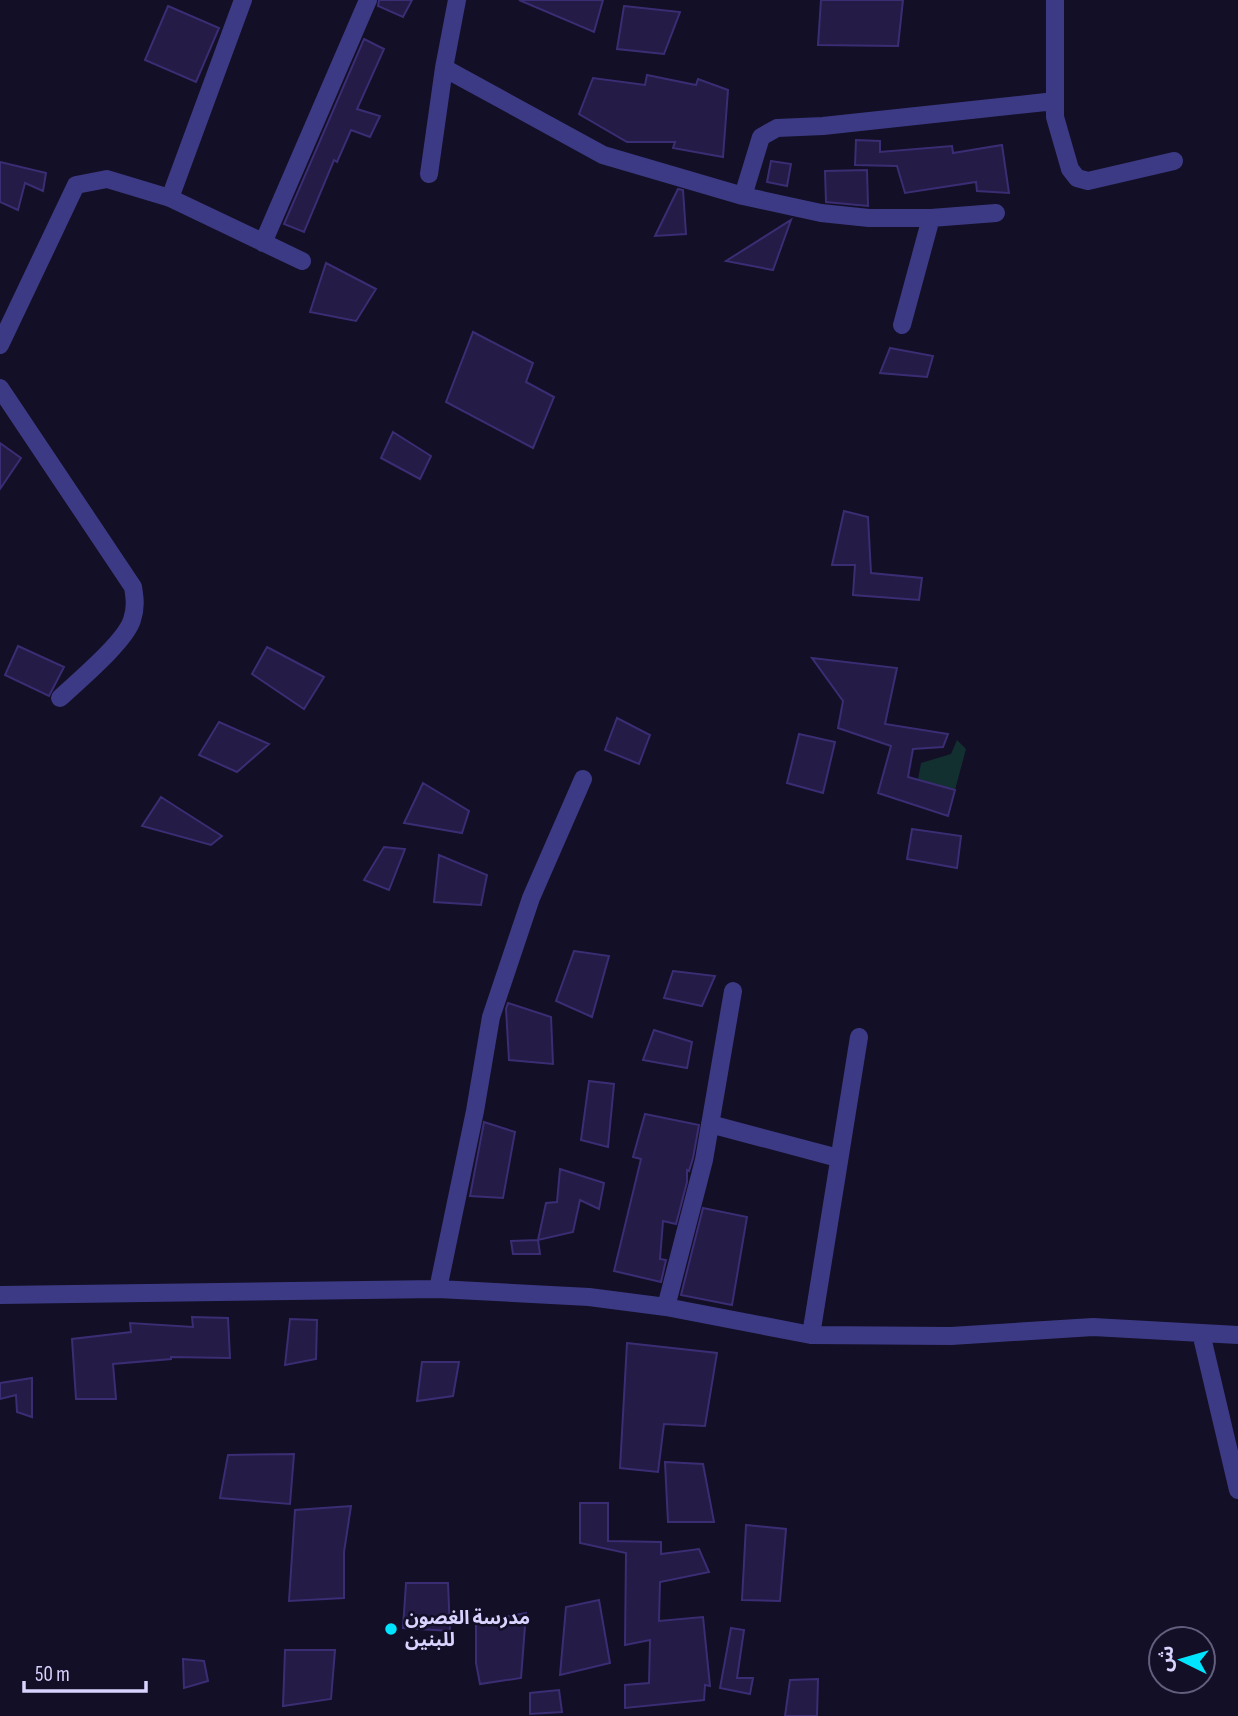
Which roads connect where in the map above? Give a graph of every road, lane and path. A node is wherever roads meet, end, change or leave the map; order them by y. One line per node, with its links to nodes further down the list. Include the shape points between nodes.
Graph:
1 (243, 0): 10 (street)
2 (368, 0): 13 (street)
3 (457, 0): 5 (street)
4 (1055, 0): 6 (street)
5 (444, 68): 8 (street); 9 (street, via 603,155)
6 (1055, 101): 7 (street, via 1055,117 1070,169 1077,178 1088,181); 9 (street, via 776,128 761,136)
7 (1174, 161)
8 (429, 174)
9 (743, 196): 12 (street, via 821,213)
10 (170, 198): 13 (street); 16 (street, via 107,179 76,185)
11 (996, 213): 12 (street)
12 (931, 218): 15 (street)
13 (263, 243): 14 (street)
14 (302, 261)
15 (902, 325)
16 (0, 345)
17 (0, 388): 18 (street, via 133,587 136,605 131,623)
18 (60, 698)
19 (583, 779): 24 (street, via 531,898 491,1017)
20 (733, 991): 22 (street)
21 (859, 1037): 23 (street)
22 (710, 1124): 23 (street); 26 (street)
23 (838, 1158): 28 (street)
24 (438, 1289): 25 (street); 26 (street, via 589,1297)
25 (0, 1295)
26 (666, 1307): 28 (street)
27 (1201, 1333): 28 (street, via 1093,1327 951,1336); 29 (street); 30 (street)
28 (811, 1335)
29 (1238, 1335)
30 (1238, 1490)

